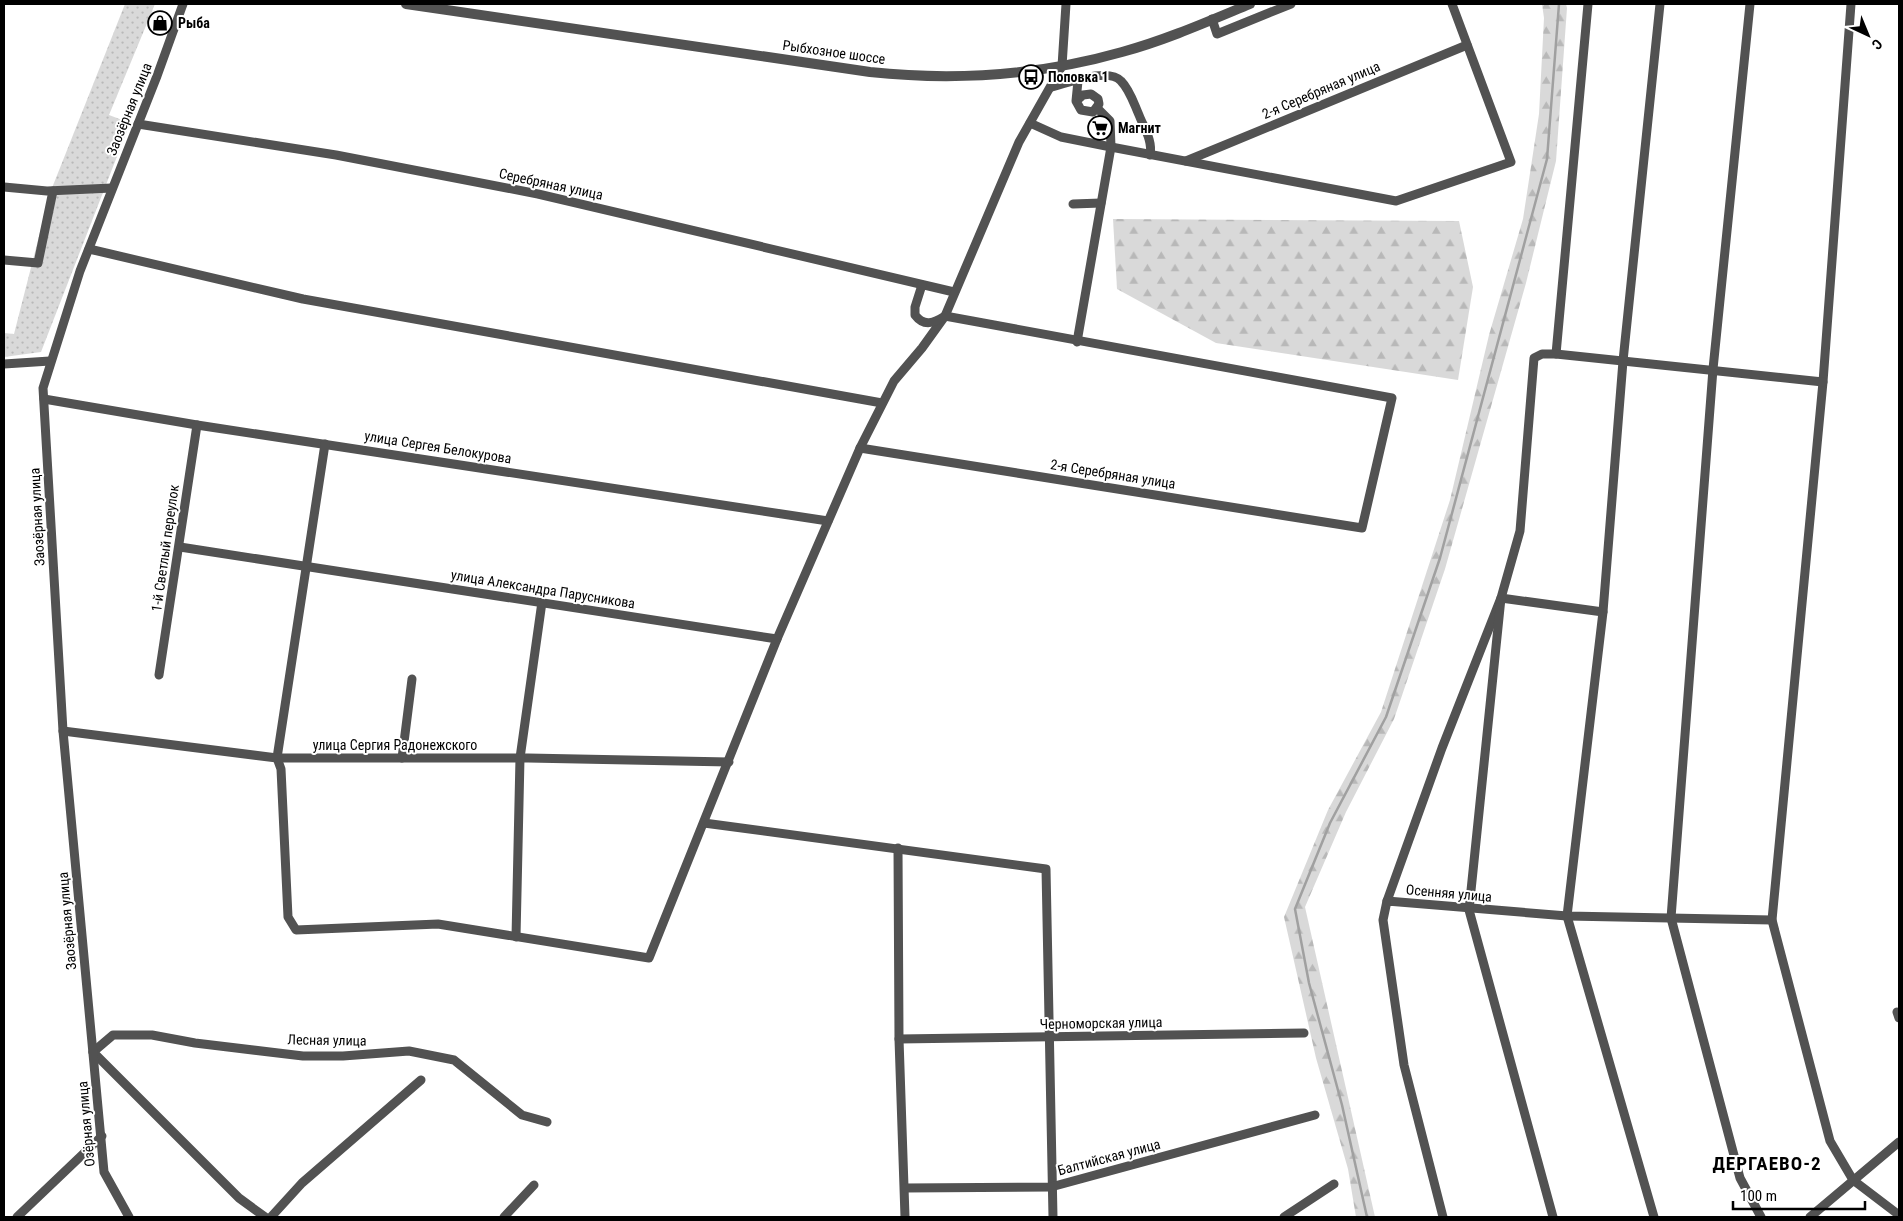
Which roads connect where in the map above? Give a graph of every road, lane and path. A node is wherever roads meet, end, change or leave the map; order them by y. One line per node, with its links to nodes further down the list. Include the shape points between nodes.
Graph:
1 (183, 4): 19 (street, Заозёрная улица)
2 (406, 4): 13 (street, Рыбхозное шоссе, via 901,75 944,76)
3 (1066, 4): 13 (street)
4 (1250, 4): 11 (street, Рыбхозное шоссе)
5 (1291, 4): 11 (street, via 1217,34)
6 (1452, 4): 12 (street)
7 (1588, 4): 34 (street)
8 (1660, 4): 36 (street)
9 (1750, 4): 38 (street)
10 (1851, 4): 39 (street)
11 (1212, 19): 13 (street, Рыбхозное шоссе, via 1125,52)
12 (1467, 44): 22 (street, 2-я Серебряная улица); 22 (street, via 1511,162 1396,201)
13 (1062, 66): 15 (street)
14 (1078, 81): 15 (street); 16 (street); 21 (street, via 1103,74 1121,80 1151,143)
15 (1051, 87): 18 (street)
16 (1076, 102): 17 (street, via 1084,112); 17 (street, via 1083,95 1091,94 1098,99)
17 (1098, 108): 20 (street, via 1110,121)
18 (1030, 123): 20 (street, via 1061,137); 31 (street)
19 (138, 124): 24 (street, Заозёрная улица); 30 (street, Серебряная улица, via 336,155 538,194)
20 (1111, 147): 21 (street); 26 (street)
21 (1150, 155): 22 (street)
22 (1186, 161)
23 (4, 187): 25 (street)
24 (112, 188): 25 (street); 28 (street, Заозёрная улица)
25 (53, 191): 29 (street, via 38,263)
26 (1102, 203): 27 (street); 33 (street)
27 (1074, 204)
28 (89, 249): 35 (street, Заозёрная улица); 41 (street, via 303,299)
29 (4, 260)
30 (922, 285): 31 (street, Серебряная улица); 32 (street, via 915,315 931,324)
31 (954, 292): 32 (street)
32 (945, 316): 33 (street); 41 (street, via 894,381)
33 (1077, 342): 44 (street, 2-я Серебряная улица, via 1392,398 1362,528)
34 (1556, 354): 36 (street); 48 (street, via 1542,354 1534,358 1520,532)
35 (50, 361): 37 (street); 40 (street, Заозёрная улица, via 43,388)
36 (1623, 361): 38 (street); 50 (street)
37 (4, 364)
38 (1713, 369): 39 (street); 64 (street)
39 (1823, 382): 65 (street)
40 (44, 399): 42 (street, улица Сергея Белокурова); 54 (street, Заозёрная улица)
41 (882, 403): 44 (street)
42 (197, 425): 43 (street, улица Сергея Белокурова); 46 (street, 1-й Светлый переулок)
43 (325, 444): 45 (street, улица Сергея Белокурова); 47 (street)
44 (860, 448): 45 (street)
45 (828, 521): 51 (street)
46 (180, 547): 47 (street); 52 (street, 1-й Светлый переулок)
47 (304, 567): 49 (street, улица Александра Парусникова); 55 (street)
48 (1501, 598): 50 (street); 61 (street); 62 (street)
49 (542, 602): 51 (street, улица Александра Парусникова); 57 (street)
50 (1603, 612): 63 (street)
51 (778, 639): 58 (street)
52 (160, 675)
53 (412, 679): 56 (street)
54 (63, 731): 55 (street, улица Сергия Радонежского); 70 (street, Заозёрная улица)
55 (277, 758): 56 (street, улица Сергия Радонежского); 66 (street, via 281,769 288,917 296,930 438,924)
56 (402, 758): 57 (street, улица Сергия Радонежского)
57 (520, 758): 58 (street, улица Сергия Радонежского); 66 (street)
58 (729, 762): 59 (street)
59 (704, 823): 60 (street); 66 (street, via 649,958)
60 (898, 848): 68 (street, via 1046,869); 69 (street)
61 (1387, 901): 62 (street, Осенняя улица); 90 (street, Осенняя улица, via 1383,926 1404,1065)
62 (1469, 910): 63 (street, Осенняя улица); 91 (street)
63 (1567, 916): 64 (street, Осенняя улица); 92 (street)
64 (1671, 918): 65 (street, Осенняя улица); 93 (street, via 1740,1178)
65 (1772, 920): 76 (street, via 1830,1140)
66 (516, 937)
67 (1304, 1033): 68 (street, Черноморская улица)
68 (1050, 1038): 69 (street, Черноморская улица); 79 (street)
69 (899, 1039): 80 (street)
70 (93, 1052): 73 (street, Лесная улица, via 113,1035 152,1035 303,1056 409,1051 454,1060 522,1115); 74 (street, Озёрная улица); 85 (street, via 239,1198)
71 (420, 1080): 86 (street, via 302,1183)
72 (1315, 1115): 79 (street, Балтийская улица)
73 (547, 1122)
74 (102, 1136): 83 (street); 84 (street, Озёрная улица, via 104,1172)
75 (1899, 1142): 76 (street)
76 (1853, 1180): 81 (street); 94 (street)
77 (1334, 1184): 82 (street)
78 (534, 1185): 87 (street)
79 (1051, 1187): 80 (street, Балтийская улица); 89 (street)
80 (904, 1188): 88 (street)
81 (1899, 1215)
82 (1289, 1216)
83 (17, 1217)
84 (129, 1217)
85 (265, 1217)
86 (272, 1217)
87 (504, 1217)
88 (905, 1217)
89 (1053, 1217)
90 (1442, 1217)
91 (1552, 1217)
92 (1654, 1217)
93 (1761, 1217)
94 (1810, 1217)

